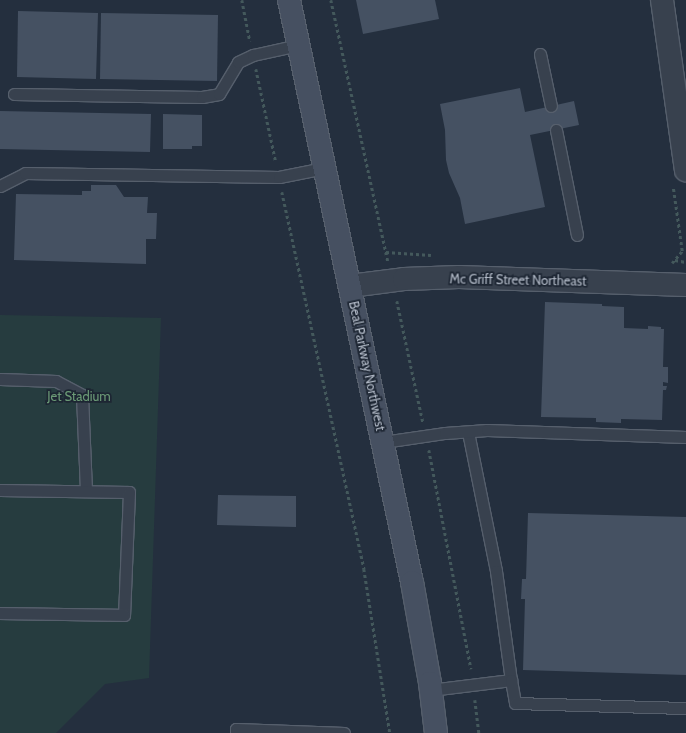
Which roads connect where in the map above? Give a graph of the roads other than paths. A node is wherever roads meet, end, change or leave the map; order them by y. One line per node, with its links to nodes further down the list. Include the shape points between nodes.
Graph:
1 (289, 0): 3 (main road, Beal Parkway Northwest)
2 (662, 0): 7 (street)
3 (298, 45): 5 (lane, via 253,55 238,62 219,94 202,97); 9 (main road, Beal Parkway Northwest)
4 (540, 54): 6 (lane)
5 (14, 94)
6 (551, 106)
7 (682, 108): 10 (street)
8 (556, 130): 12 (lane)
9 (324, 168): 11 (lane, via 279,177 25,173); 14 (main road, Beal Parkway Northwest)
10 (679, 175)
11 (0, 186)
12 (577, 235)
13 (686, 284): 14 (street, Mc Griff Street Northeast, via 459,277 392,280)
14 (350, 286): 18 (main road, Beal Parkway Northwest)
15 (0, 379): 20 (lane, via 56,381 82,395)
16 (468, 432): 17 (lane, via 487,430); 18 (lane); 22 (lane, via 496,571)
17 (686, 437)
18 (383, 442): 23 (main road, Beal Parkway Northwest, via 412,582)
19 (0, 490): 20 (lane)
20 (86, 492): 21 (lane, via 129,492 124,615)
21 (0, 613)
22 (511, 680): 23 (lane); 24 (lane, via 515,703)
23 (430, 690): 27 (main road, Beal Parkway Northwest)
24 (686, 708)
25 (236, 733): 26 (lane, via 236,729)
26 (344, 733)
27 (436, 733)

